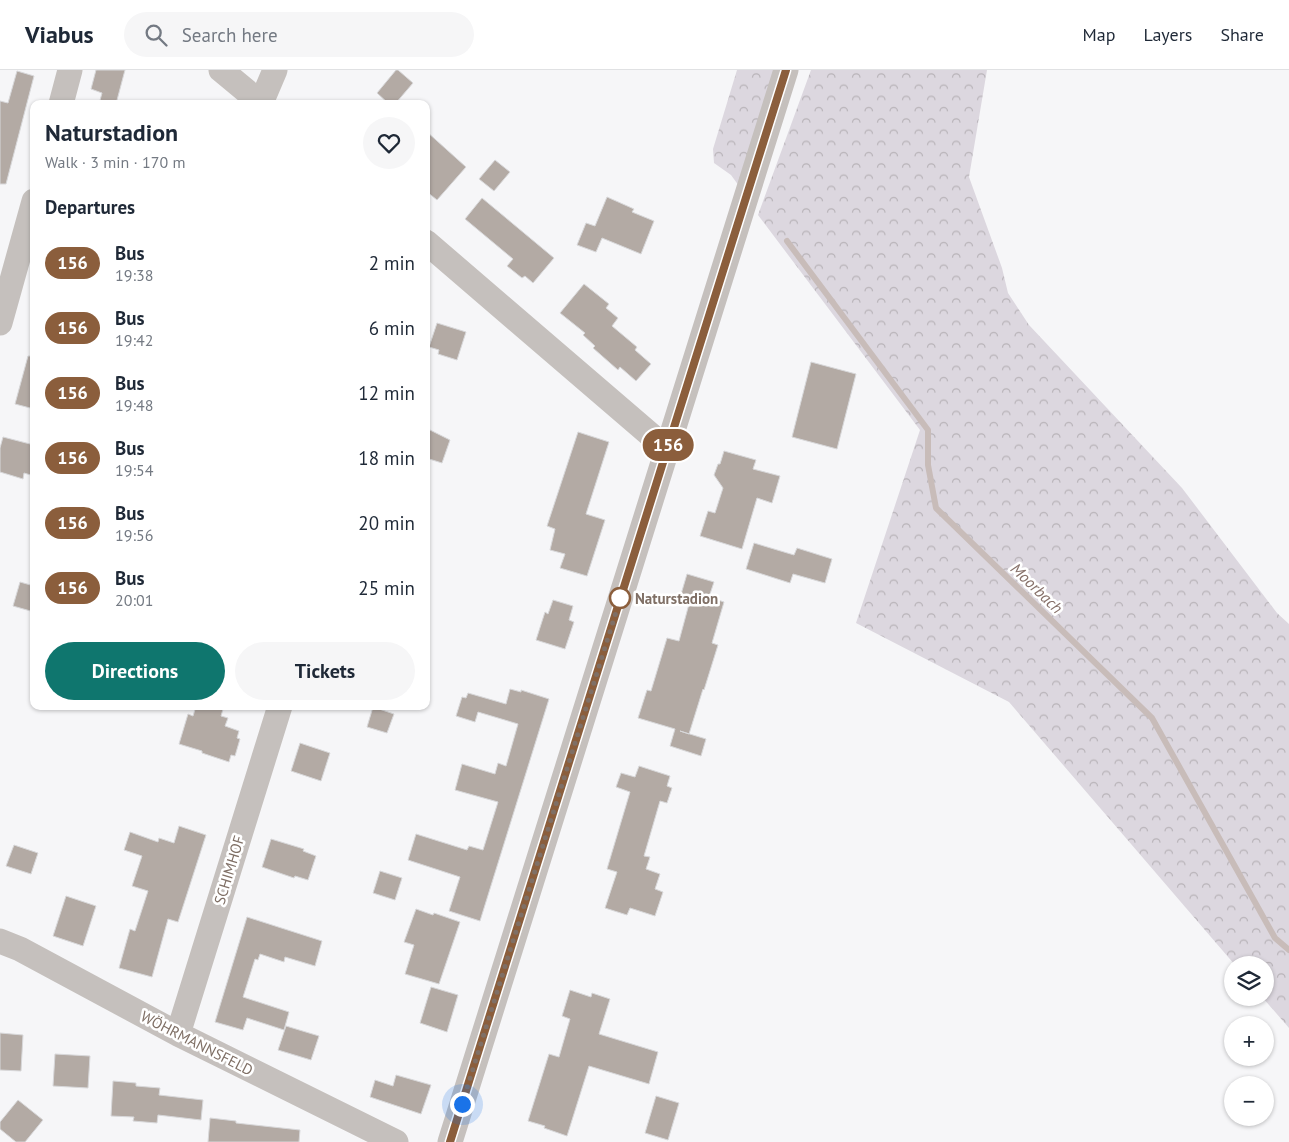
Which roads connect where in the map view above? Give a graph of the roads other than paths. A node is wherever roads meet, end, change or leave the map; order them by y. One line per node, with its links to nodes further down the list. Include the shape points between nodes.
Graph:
1 (70, 70): 5 (street)
2 (221, 70): 6 (street)
3 (275, 70): 7 (street)
4 (786, 70): 12 (street)
5 (61, 100)
6 (256, 100)
7 (263, 100)
8 (30, 210): 10 (street)
9 (430, 245): 12 (street)
10 (8, 259): 11 (street)
11 (0, 323)
12 (667, 449): 17 (street)
13 (279, 710): 15 (street, SCHIMHOF)
14 (0, 941): 15 (street, WÖHRMANNSFELD)
15 (178, 1034): 16 (street, WÖHRMANNSFELD)
16 (396, 1142)
17 (450, 1142)

